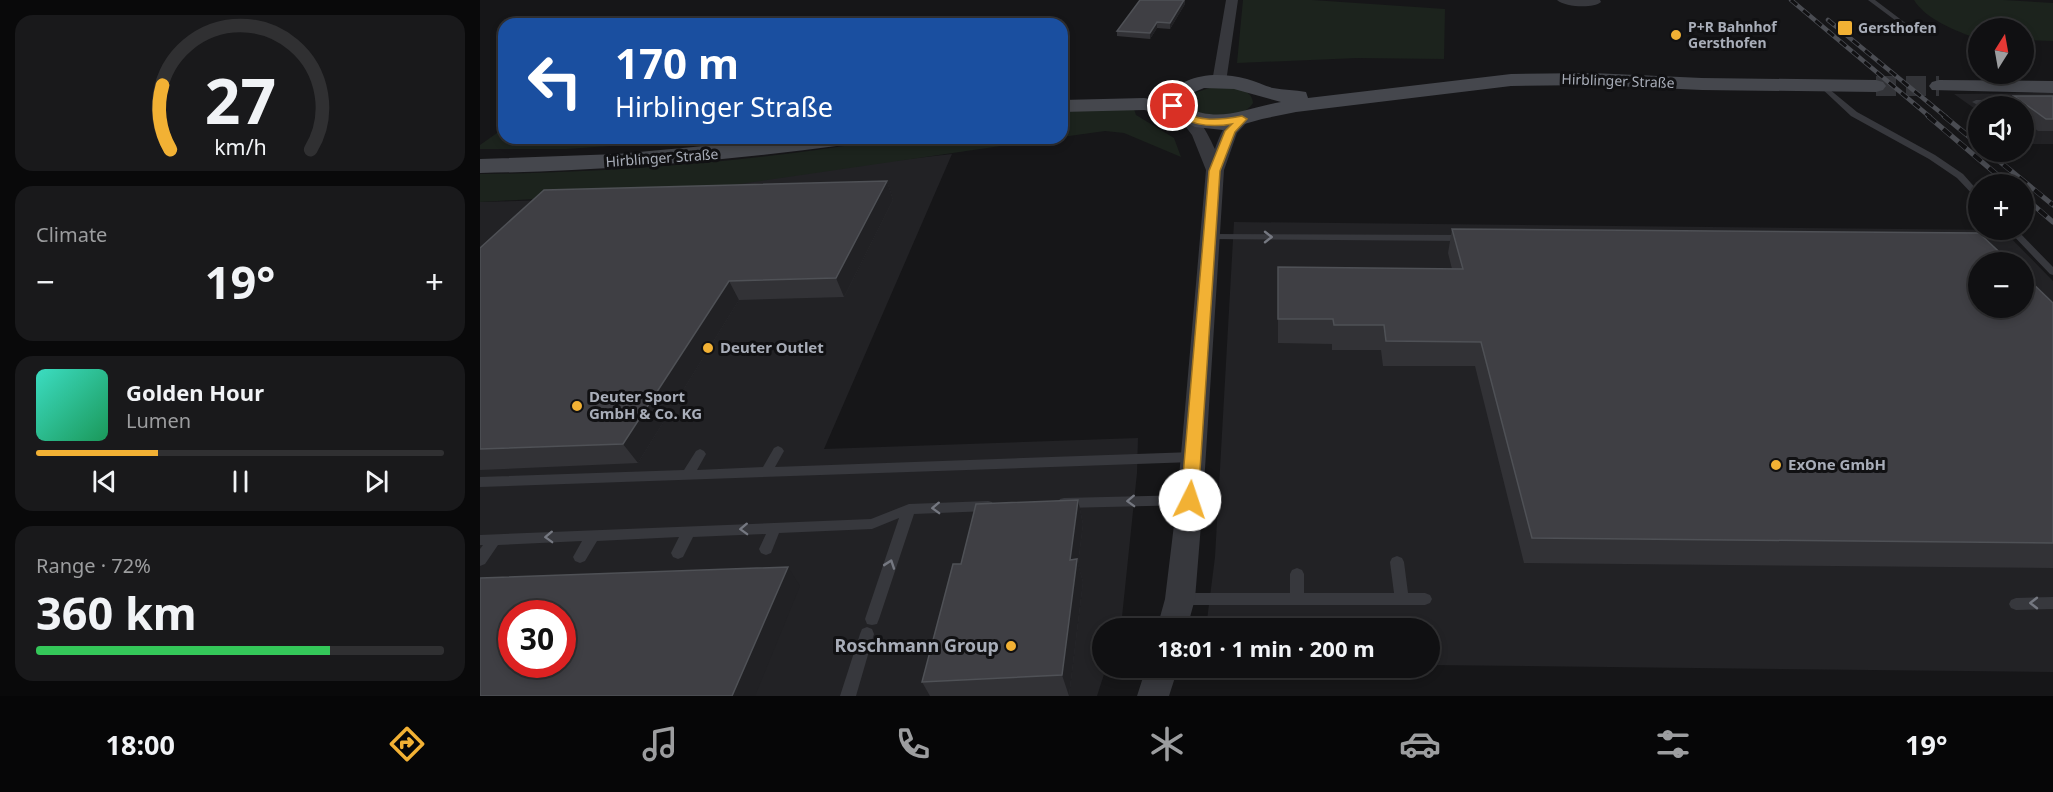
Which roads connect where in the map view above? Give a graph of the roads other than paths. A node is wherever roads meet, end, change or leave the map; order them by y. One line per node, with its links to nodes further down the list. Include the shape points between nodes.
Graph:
1 (1232, 0): 6 (street)
2 (1563, 0): 4 (street)
3 (1872, 0): 5 (lane)
4 (1594, 2)
5 (1913, 31)
6 (1219, 81): 11 (main road, Hirblinger Straße); 16 (main road, Hirblinger Straße, via 1198,84)
7 (1821, 86): 8 (main road, Hirblinger Straße); 12 (main road, Hirblinger Straße, via 1553,78); 21 (lane, via 1854,114 1932,157)
8 (1876, 86)
9 (1939, 86): 10 (main road)
10 (2053, 87)
11 (1258, 91): 12 (main road, Hirblinger Straße, via 1293,97); 17 (main road, via 1264,101)
12 (1362, 97): 17 (main road, Hirblinger Straße)
13 (2034, 101): 14 (lane)
14 (2053, 101)
15 (1068, 105): 16 (main road, Hirblinger Straße)
16 (1182, 105): 17 (main road, Hirblinger Straße, via 1213,123); 20 (street, via 1200,134)
17 (1249, 116): 20 (street, via 1230,131)
18 (796, 144): 19 (main road, Hirblinger Straße, via 699,156)
19 (480, 166)
20 (1215, 171): 22 (street)
21 (1968, 184)
22 (1209, 237): 23 (lane, one-way to 23); 28 (street)
23 (1473, 238)
24 (2022, 240): 25 (lane)
25 (2053, 272)
26 (778, 451): 29 (lane)
27 (700, 454): 30 (lane)
28 (1193, 457): 29 (lane); 32 (street)
29 (767, 471): 30 (lane)
30 (687, 475): 31 (lane)
31 (480, 482)
32 (1190, 500): 33 (lane, one-way to 33); 47 (street)
33 (1048, 504)
34 (1002, 506): 35 (lane, one-way to 35)
35 (909, 509): 36 (lane, via 872,524); 54 (lane, one-way to 35)
36 (776, 528): 37 (lane, one-way to 37); 41 (lane)
37 (689, 531): 38 (lane); 42 (lane)
38 (593, 535): 39 (lane, one-way to 39); 43 (lane)
39 (495, 539): 40 (lane); 44 (lane)
40 (480, 540)
41 (766, 549)
42 (678, 553)
43 (580, 556)
44 (480, 560)
45 (1397, 562): 49 (lane)
46 (1297, 574): 48 (lane)
47 (1180, 599): 48 (lane); 53 (street)
48 (1298, 599): 49 (lane)
49 (1402, 599): 50 (lane)
50 (1425, 599)
51 (2053, 603): 52 (lane, one-way to 52)
52 (2016, 604)
53 (1175, 618)
54 (872, 619)
55 (867, 634): 57 (lane)
56 (1159, 678): 58 (street)
57 (848, 696)
58 (1153, 696)

